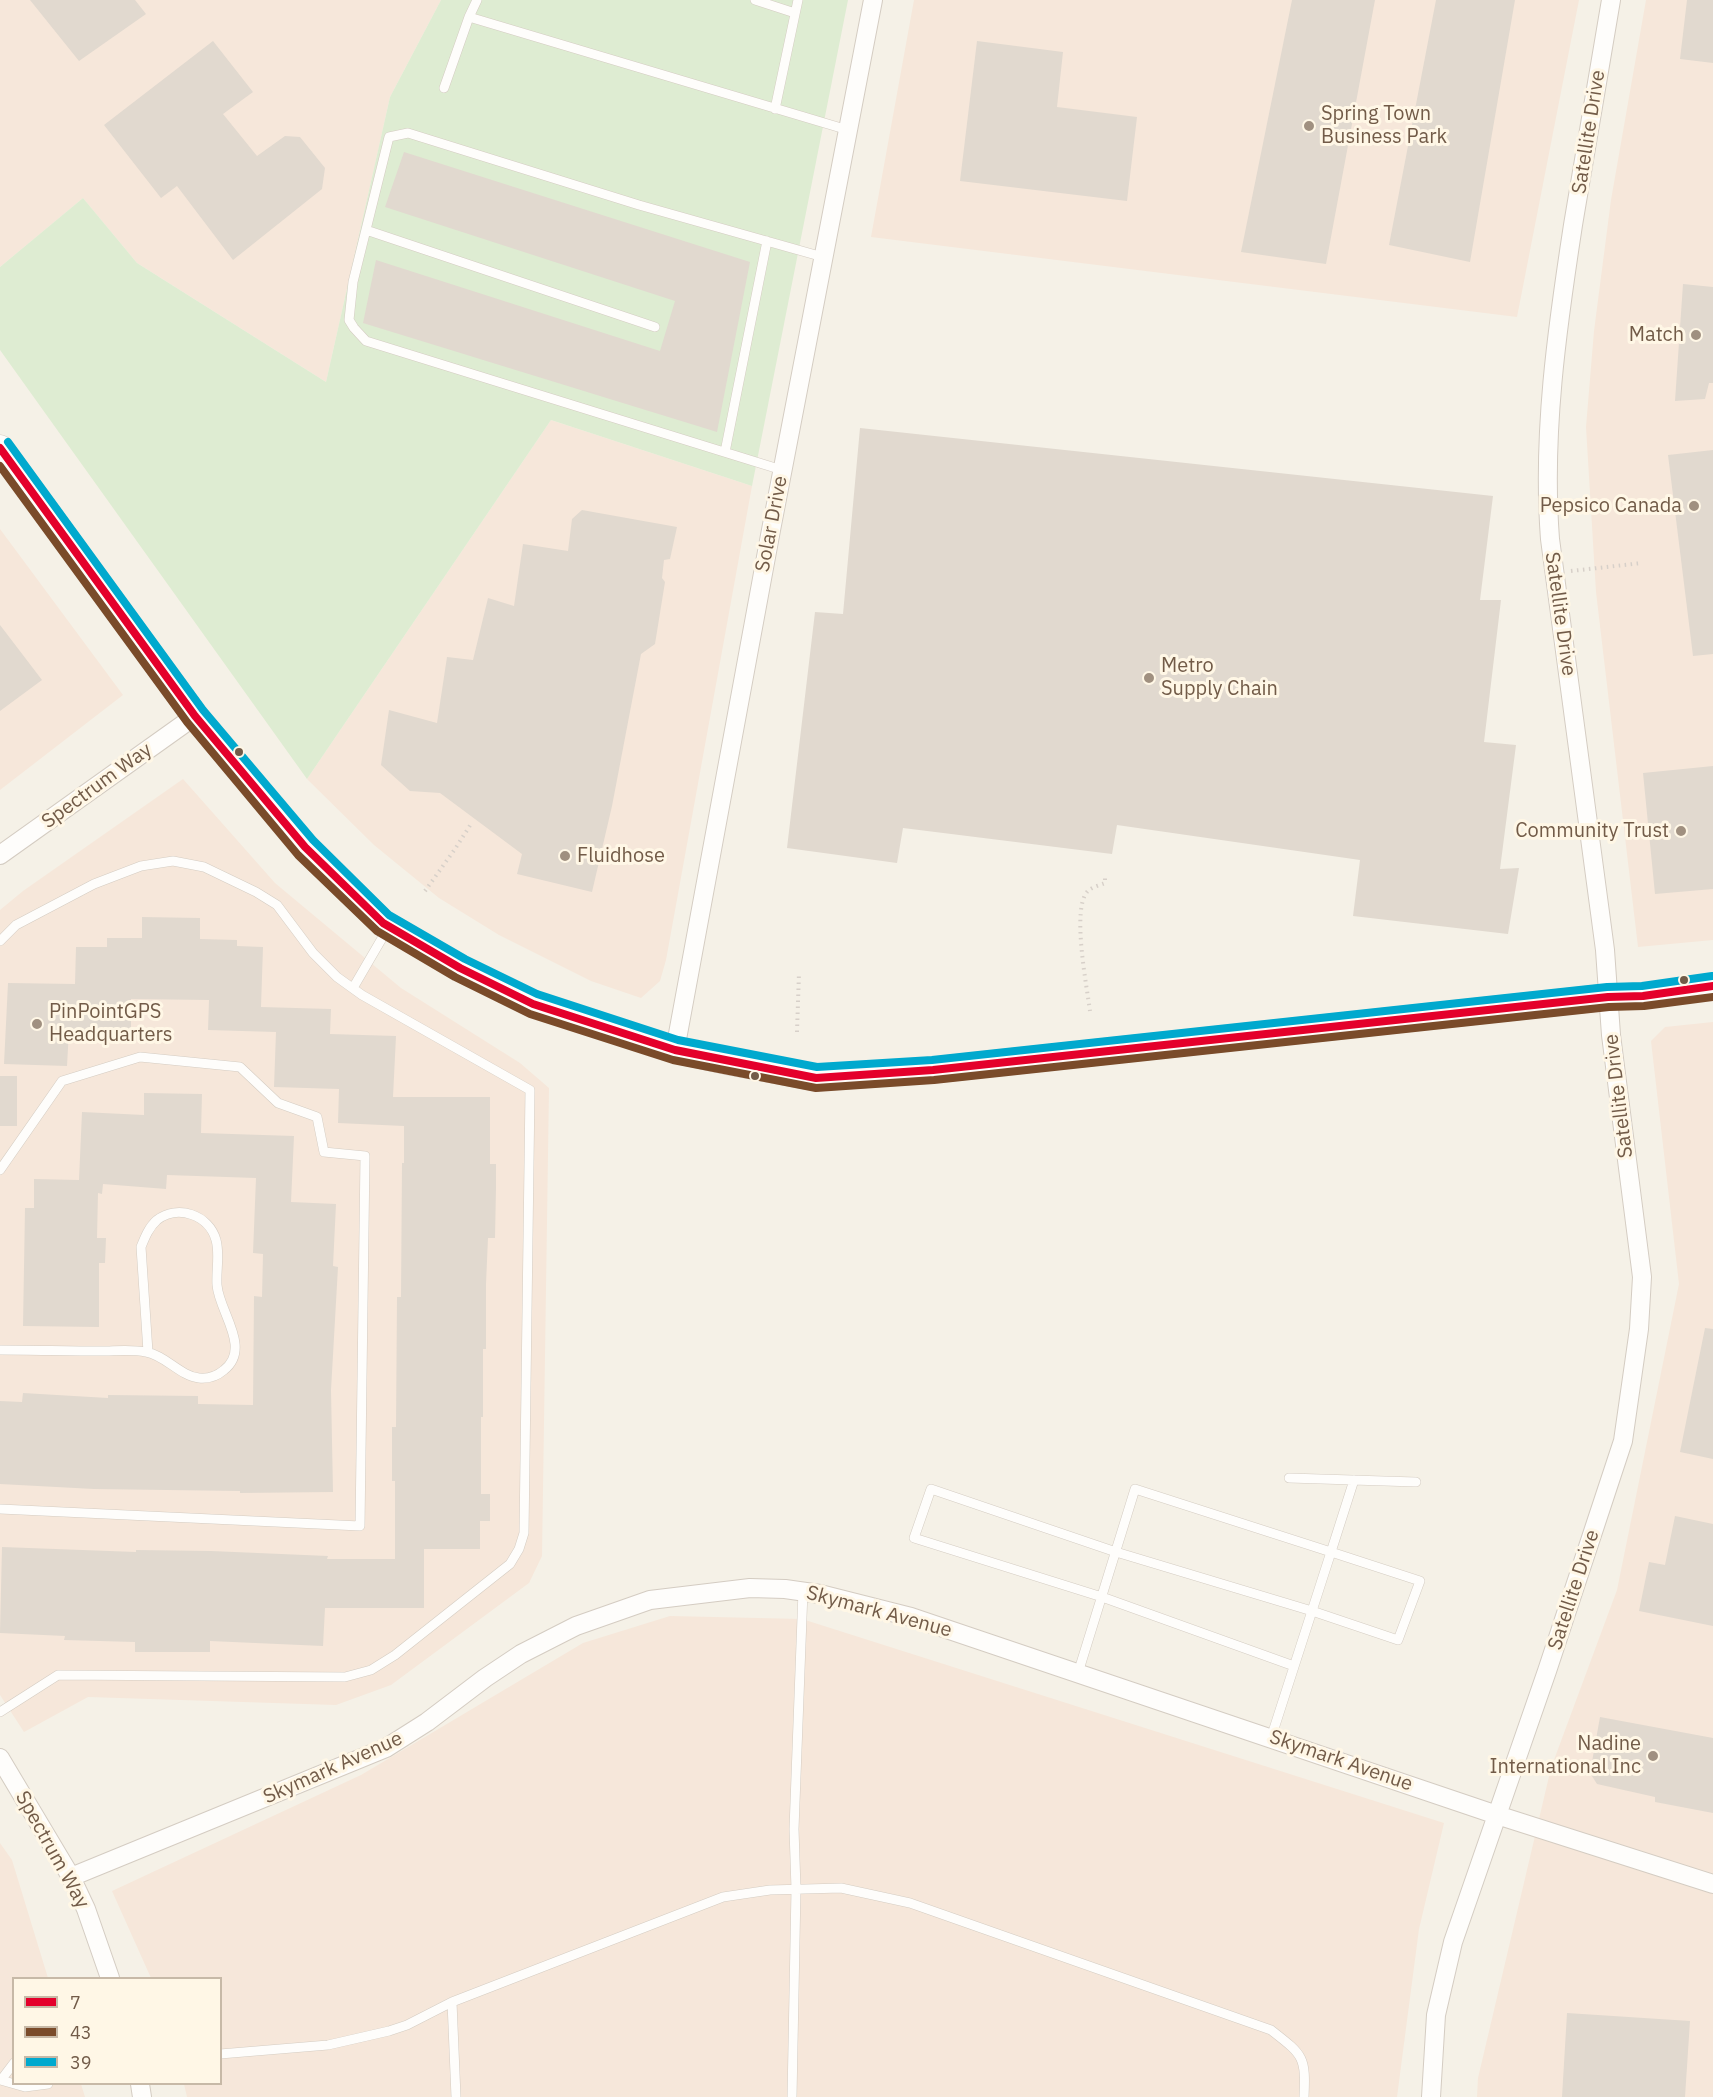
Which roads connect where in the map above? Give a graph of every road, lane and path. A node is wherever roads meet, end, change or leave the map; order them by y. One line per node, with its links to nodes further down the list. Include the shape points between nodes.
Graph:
1 (477, 0): 7 (lane)
2 (755, 0): 6 (lane)
3 (798, 0): 6 (lane)
4 (873, 0): 10 (street, Solar Drive)
5 (1611, 0): 19 (street, Satellite Drive, via 1565,275 1553,373 1547,469)
6 (795, 13): 9 (lane)
7 (469, 17): 8 (lane); 9 (lane)
8 (444, 88)
9 (775, 109): 10 (lane)
10 (848, 130): 13 (street, Solar Drive)
11 (366, 230): 12 (lane, via 389,137 408,133); 14 (lane); 16 (lane, via 353,282 349,320 366,341)
12 (767, 241): 13 (lane); 16 (lane)
13 (823, 257): 17 (street, Solar Drive)
14 (655, 327)
15 (0, 448): 20 (street)
16 (725, 452): 17 (lane)
17 (782, 470): 33 (street, Solar Drive)
18 (1642, 563): 19 (path)
19 (1555, 573): 30 (street, Satellite Drive)
20 (195, 716): 22 (street, Spectrum Way); 25 (street, via 304,848)
21 (471, 824): 24 (path)
22 (0, 855)
23 (1105, 874): 31 (path, via 1105,883 1088,890 1082,902 1080,921)
24 (425, 891)
25 (389, 927): 29 (lane); 33 (street, via 533,1004)
26 (0, 941): 29 (lane, via 16,925 94,884 141,866 173,861 204,867 277,905 313,953)
27 (800, 973): 32 (path)
28 (1713, 986): 30 (street)
29 (352, 988): 48 (lane, via 530,1090 524,1533 519,1549 498,1575 371,1670 345,1677 58,1675)
30 (1608, 997): 33 (street, via 933,1070 816,1078); 51 (street, Satellite Drive, via 1642,1277 1636,1351 1623,1441)
31 (1090, 1011)
32 (797, 1032)
33 (675, 1050)
34 (0, 1170): 40 (lane, via 62,1081 140,1057 240,1067 278,1103 317,1117 324,1152 365,1156 360,1526)
35 (0, 1350): 36 (lane)
36 (148, 1352): 36 (lane, via 196,1378 218,1374 233,1359 236,1348 217,1286 214,1234 207,1224 188,1213 177,1212 156,1221 141,1247)
37 (1289, 1478): 38 (lane)
38 (1354, 1480): 39 (lane); 42 (lane)
39 (1416, 1482)
40 (0, 1509)
41 (1116, 1552): 42 (lane, via 1135,1489); 44 (lane); 44 (lane, via 931,1489 914,1538); 45 (lane)
42 (1331, 1552): 45 (lane); 45 (lane, via 1420,1581 1398,1640)
43 (802, 1591): 47 (street, Skymark Avenue, via 911,1617); 52 (street, Skymark Avenue, via 750,1588 650,1600 576,1626 512,1660 386,1748); 54 (lane, via 794,1828)
44 (1102, 1597): 46 (lane); 47 (lane)
45 (1312, 1611): 46 (lane)
46 (1294, 1666): 49 (lane)
47 (1078, 1673): 49 (street, Skymark Avenue)
48 (0, 1712)
49 (1271, 1738): 51 (street, Skymark Avenue)
50 (0, 1758): 52 (street, Spectrum Way)
51 (1497, 1815): 53 (street, Skymark Avenue); 65 (street, Satellite Drive, via 1453,1942 1436,2015)
52 (71, 1877): 55 (street, Spectrum Way)
53 (1713, 1884)
54 (796, 1889): 56 (lane, via 723,1897); 63 (lane); 64 (lane, via 841,1888 910,1903 1271,2030 1302,2058)
55 (110, 1977)
56 (452, 2002): 57 (lane, via 407,2025 338,2043); 62 (lane)
57 (222, 2054)
58 (12, 2066): 59 (lane)
59 (1, 2080)
60 (18, 2085): 61 (lane)
61 (40, 2085)
62 (456, 2097)
63 (792, 2097)
64 (1304, 2097)
65 (1431, 2097)

